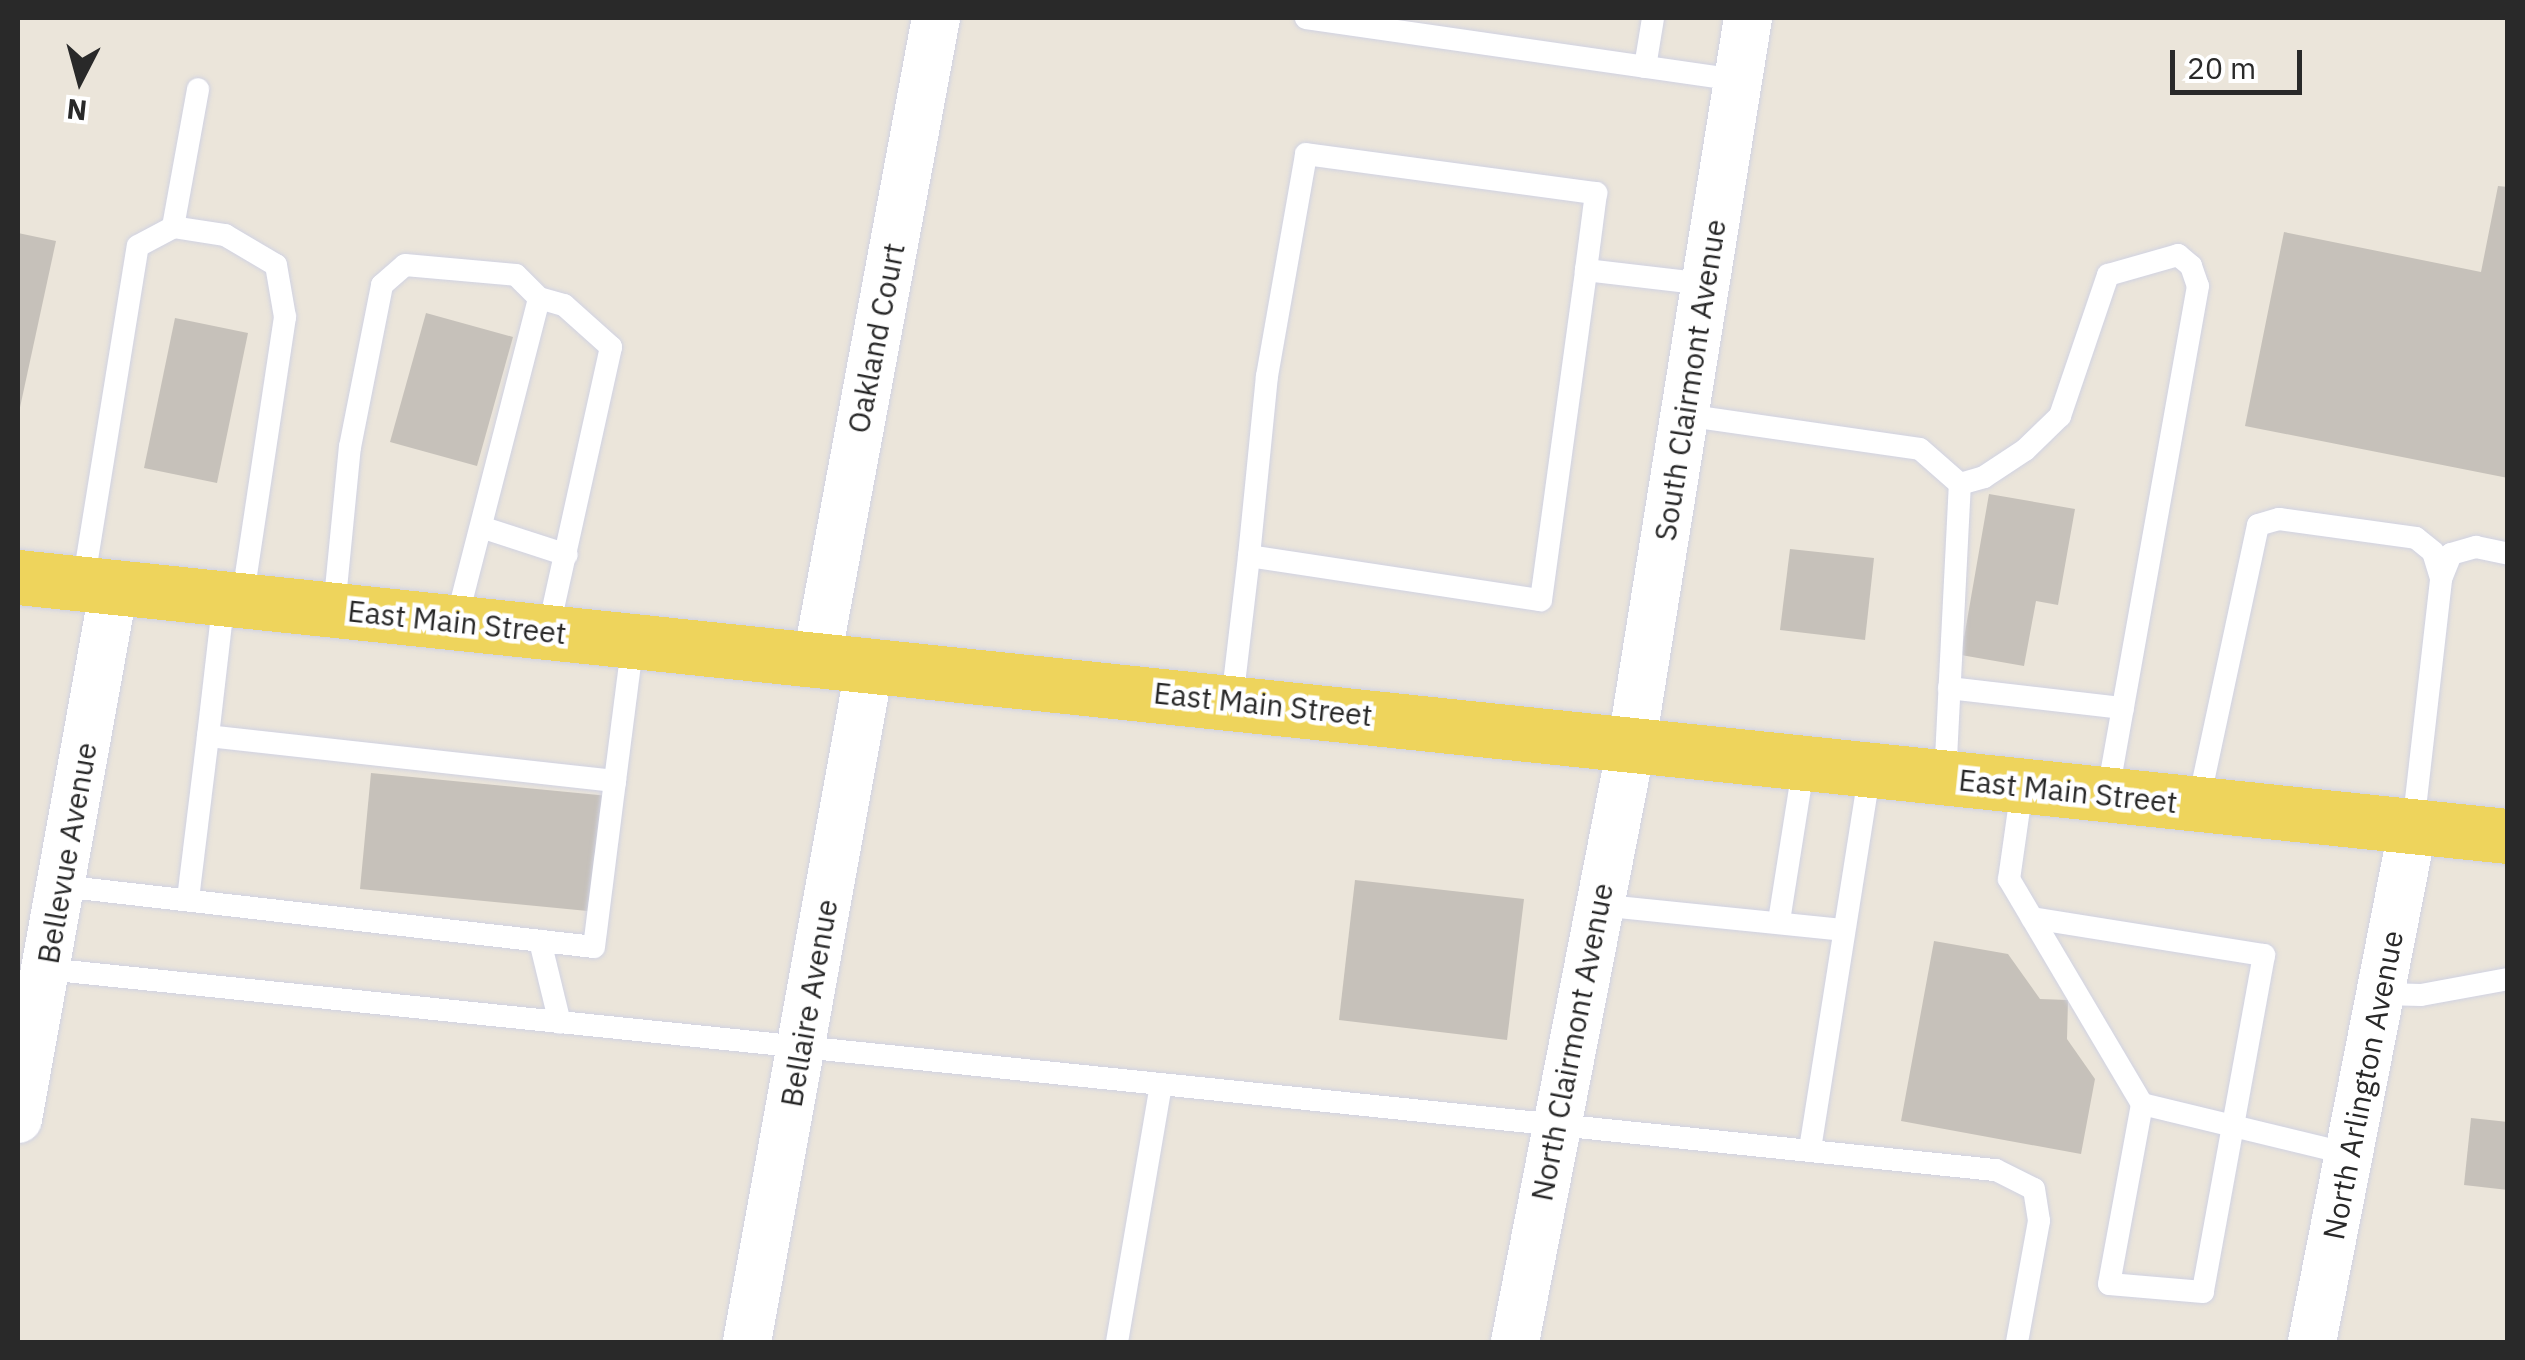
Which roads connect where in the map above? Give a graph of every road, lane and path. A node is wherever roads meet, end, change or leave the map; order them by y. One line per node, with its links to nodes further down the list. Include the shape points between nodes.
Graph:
1 (936, 18): 26 (street, Oakland Court)
2 (1306, 18): 5 (lane)
3 (1653, 18): 5 (lane)
4 (1748, 18): 6 (street, South Clairmont Avenue)
5 (1645, 67): 6 (lane)
6 (1738, 80): 10 (street, South Clairmont Avenue)
7 (198, 89): 8 (lane)
8 (173, 228): 20 (lane, via 138,246); 21 (lane, via 225,235 276,265 285,317)
9 (1586, 270): 10 (lane); 17 (lane, via 1541,600); 17 (lane, via 1596,193 1306,154 1267,376)
10 (1705, 284): 12 (street, South Clairmont Avenue)
11 (539, 298): 14 (lane); 16 (lane, via 564,306 611,347); 22 (lane, via 516,275 406,265 382,285 350,447)
12 (1684, 415): 13 (lane, via 1920,448); 32 (street, South Clairmont Avenue)
13 (1960, 484): 28 (lane); 30 (lane, via 1984,478 2060,416 2108,275 2178,255 2190,266 2198,286)
14 (481, 527): 16 (lane); 23 (lane)
15 (2508, 554): 19 (lane, via 2476,547 2450,554)
16 (567, 555): 24 (lane)
17 (1248, 556): 29 (lane)
18 (18, 577): 20 (main road, East Main Street)
19 (2440, 578): 39 (lane, via 2433,552 2416,538 2279,519 2258,526); 40 (lane)
20 (99, 585): 21 (main road, East Main Street); 42 (street, Bellevue Avenue)
21 (233, 599): 22 (main road, East Main Street); 31 (lane)
22 (334, 610): 23 (main road, East Main Street)
23 (456, 622): 24 (main road, East Main Street)
24 (548, 631): 25 (main road, East Main Street)
25 (633, 640): 26 (main road, East Main Street); 36 (lane)
26 (817, 658): 27 (main road, East Main Street)
27 (870, 664): 29 (main road, East Main Street); 53 (street, Bellaire Avenue)
28 (1949, 688): 30 (lane); 35 (lane)
29 (1232, 701): 32 (main road, East Main Street)
30 (2122, 708): 38 (lane)
31 (208, 736): 36 (lane); 43 (lane)
32 (1632, 742): 33 (main road, East Main Street); 44 (street, North Clairmont Avenue)
33 (1804, 763): 34 (main road, East Main Street); 46 (lane)
34 (1870, 770): 35 (main road, East Main Street); 47 (lane)
35 (1945, 778): 37 (main road, East Main Street)
36 (615, 782): 48 (lane, via 594,948)
37 (2022, 788): 38 (main road, East Main Street); 45 (lane, via 2008,879)
38 (2107, 796): 39 (main road, East Main Street)
39 (2198, 805): 40 (main road, East Main Street)
40 (2413, 826): 41 (main road, East Main Street); 51 (street, North Arlington Avenue)
41 (2508, 836)
42 (61, 886): 43 (lane); 49 (street, Bellevue Avenue)
43 (188, 900): 48 (lane)
44 (1598, 904): 46 (lane); 57 (street, North Clairmont Avenue)
45 (2032, 918): 55 (lane); 58 (lane, via 2264,955)
46 (1779, 922): 47 (lane)
47 (1844, 930): 59 (lane)
48 (540, 941): 52 (lane)
49 (46, 969): 52 (lane); 56 (street, Bellevue Avenue)
50 (2508, 979): 51 (lane, via 2421,995)
51 (2380, 994): 60 (street, North Arlington Avenue)
52 (560, 1023): 53 (lane)
53 (801, 1048): 54 (lane); 61 (street, Bellaire Avenue)
54 (1161, 1085): 57 (lane); 62 (lane)
55 (2142, 1104): 58 (lane); 58 (lane, via 2108,1284 2203,1292)
56 (18, 1119)
57 (1556, 1121): 59 (lane); 63 (street, North Clairmont Avenue)
58 (2236, 1131): 60 (lane)
59 (1810, 1149): 64 (lane, via 1996,1170 2034,1190 2038,1221)
60 (2349, 1154): 65 (street, North Arlington Avenue)
61 (748, 1342)
62 (1117, 1342)
63 (1515, 1342)
64 (2017, 1342)
65 (2312, 1342)

